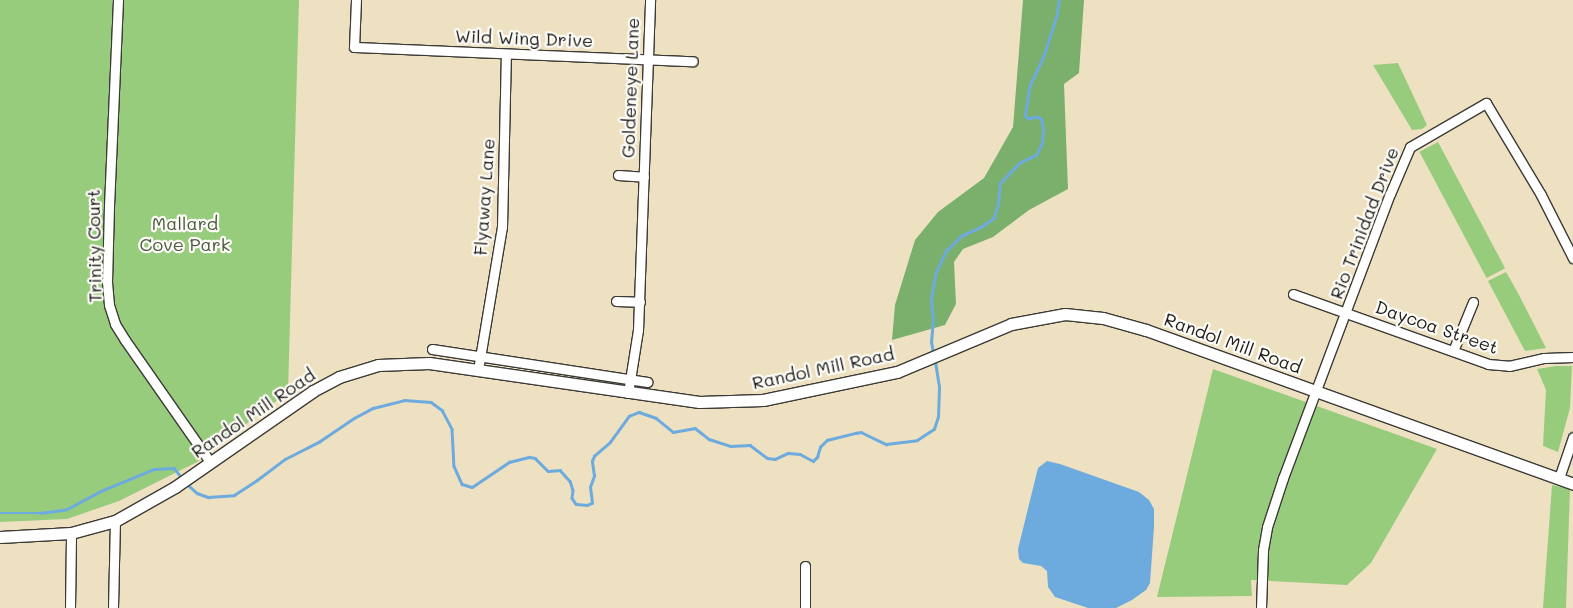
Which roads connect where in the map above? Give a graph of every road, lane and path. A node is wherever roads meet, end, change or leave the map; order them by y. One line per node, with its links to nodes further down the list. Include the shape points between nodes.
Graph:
1 (118, 0): 25 (street, Trinity Court, via 109,206 109,305 125,340)
2 (356, 0): 4 (street, Wild Wing Drive, via 354,47)
3 (650, 0): 5 (street, Goldeneye Lane)
4 (506, 54): 5 (street, Wild Wing Drive); 17 (street, Flyaway Lane, via 502,227)
5 (647, 59): 6 (street, Wild Wing Drive); 8 (street, Goldeneye Lane)
6 (693, 61)
7 (618, 175): 8 (street, Goldeneye Lane)
8 (644, 177): 12 (street, Goldeneye Lane)
9 (1573, 258): 14 (street, Rio Trinidad Drive, via 1538,190 1486,104 1410,147)
10 (1293, 294): 14 (street, Daycoa Street)
11 (616, 301): 12 (street)
12 (640, 302): 20 (street, Goldeneye Lane)
13 (1473, 302): 16 (street)
14 (1346, 312): 16 (street, Daycoa Street); 22 (street, Rio Trinidad Drive)
15 (432, 349): 17 (street)
16 (1453, 351): 18 (street, Daycoa Street, via 1498,366)
17 (480, 357): 19 (street, Flyaway Lane); 20 (street)
18 (1573, 357)
19 (478, 370): 23 (main road, Randol Mill Road); 25 (main road, Randol Mill Road, via 398,362 361,370 313,391)
20 (630, 379): 21 (street); 23 (street, Goldeneye Lane)
21 (647, 382)
22 (1317, 392): 23 (main road, Randol Mill Road, via 1146,330 1080,314 1050,315 1011,324 906,368 871,379 763,400 699,402); 26 (main road, Randol Mill Road); 35 (street, Rio Trinidad Drive, via 1267,528)
23 (628, 393)
24 (1573, 437): 26 (street)
25 (210, 462): 28 (main road, Randol Mill Road, via 175,487)
26 (1559, 478): 27 (main road, Randol Mill Road)
27 (1573, 484)
28 (115, 521): 29 (main road, Randol Mill Road); 33 (street)
29 (71, 533): 30 (main road, Randol Mill Road); 32 (street)
30 (0, 537)
31 (805, 566): 34 (street)
32 (70, 608)
33 (113, 608)
34 (805, 608)
35 (1261, 608)

